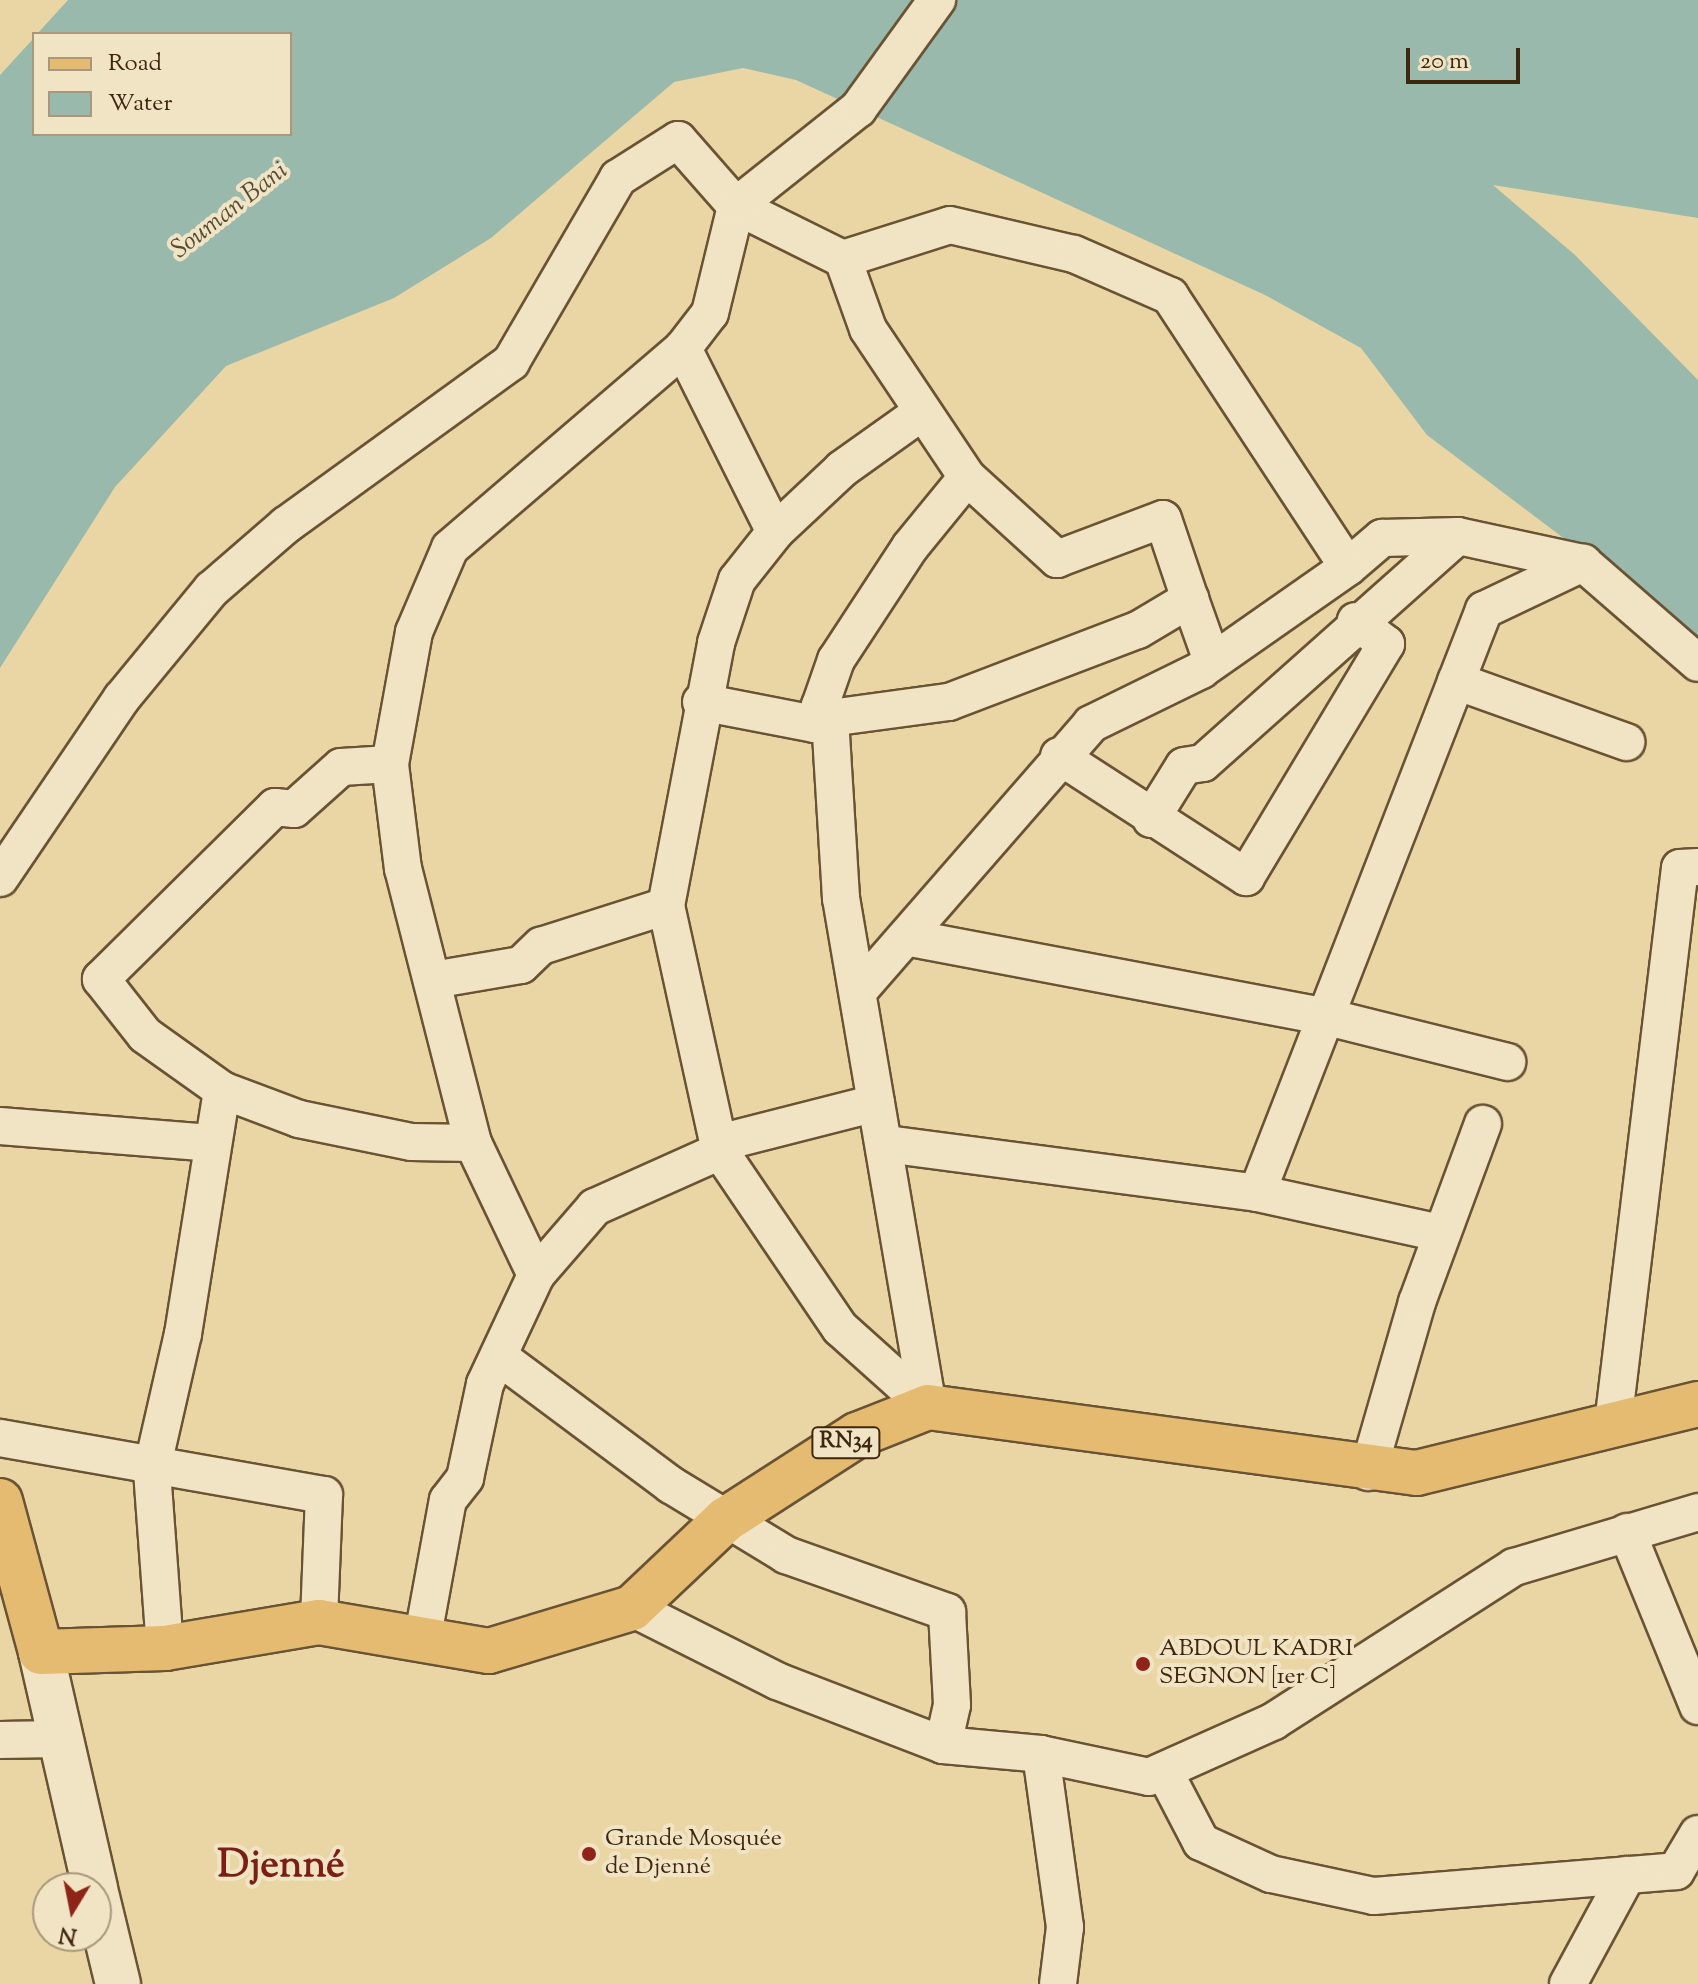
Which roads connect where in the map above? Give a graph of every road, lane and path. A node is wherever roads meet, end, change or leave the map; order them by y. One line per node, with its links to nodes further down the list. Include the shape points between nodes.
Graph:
1 (937, 0): 2 (street, via 858,109)
2 (736, 206): 3 (street); 4 (street, via 710,313); 23 (street, via 678,140 618,178 511,362 286,525 212,589 122,698)
3 (843, 259): 5 (street, via 868,329); 10 (street, via 950,225 1074,254 1170,296)
4 (683, 348): 7 (street); 20 (street, via 450,548 414,632)
5 (922, 412): 6 (street); 7 (street, via 842,469)
6 (967, 477): 11 (street, via 1057,559 1163,519); 17 (street, via 910,547 836,660 820,706)
7 (775, 532): 16 (street, via 737,580)
8 (1458, 536): 9 (street); 10 (street, via 1382,538); 12 (street)
9 (1583, 563): 14 (street); 15 (street, via 1484,610)
10 (1348, 567): 13 (street)
11 (1190, 599): 13 (street); 17 (street, via 1138,630 949,702)
12 (1356, 621): 21 (street, via 1203,763 1184,766); 21 (street, via 1386,644 1246,877)
13 (1211, 658): 19 (street, via 1201,670 1091,724)
14 (1698, 663)
15 (1456, 681): 18 (street); 28 (street)
16 (701, 702): 17 (street, via 814,724); 24 (street)
17 (830, 718): 27 (street, via 841,898)
18 (1626, 742)
19 (1059, 756): 21 (street); 25 (street)
20 (390, 764): 26 (street, via 403,869); 30 (street, via 341,767 294,809 275,807 101,979 145,1035)
21 (1151, 819)
22 (1698, 867): 44 (street, via 1680,868)
23 (0, 878)
24 (666, 906): 26 (street, via 541,946 521,965); 37 (street)
25 (910, 938): 27 (street); 28 (street)
26 (433, 980): 35 (street)
27 (861, 988): 31 (street)
28 (1323, 1016): 29 (street); 38 (street)
29 (1507, 1062)
30 (222, 1090): 34 (street); 35 (street, via 299,1119 411,1142)
31 (876, 1103): 36 (street); 37 (street)
32 (1483, 1124): 39 (street)
33 (0, 1126): 34 (street)
34 (210, 1143): 46 (street, via 183,1334)
35 (473, 1143): 40 (street)
36 (886, 1144): 38 (street); 42 (street)
37 (720, 1147): 40 (street, via 595,1207); 42 (street, via 840,1328)
38 (1257, 1193): 39 (street)
39 (1441, 1233): 47 (street)
40 (536, 1275): 41 (street)
41 (502, 1359): 50 (street); 54 (street, via 485,1384 465,1478 448,1500)
42 (928, 1407): 47 (main road, RN34); 50 (main road, RN34, via 857,1435)
43 (1697, 1409): 44 (main road, RN34)
44 (1613, 1424): 47 (main road, RN34, via 1417,1473)
45 (0, 1438): 46 (street)
46 (152, 1469): 53 (street, via 324,1495); 55 (street)
47 (1368, 1472)
48 (0, 1501): 56 (main road)
49 (1698, 1512): 51 (street)
50 (725, 1520): 52 (main road, RN34); 60 (street, via 786,1555 947,1612 952,1705)
51 (1627, 1532): 57 (street); 62 (street, via 1564,1547 1467,1591 1274,1721)
52 (632, 1608): 54 (main road, RN34, via 489,1651); 60 (street, via 777,1681)
53 (319, 1622): 54 (main road, RN34); 55 (main road, RN34)
54 (422, 1641)
55 (165, 1648): 56 (main road, RN34)
56 (41, 1652): 58 (street)
57 (1698, 1706)
58 (59, 1739): 59 (street); 64 (street)
59 (0, 1740)
60 (943, 1745): 61 (street)
61 (1041, 1754): 62 (street, via 1149,1777); 68 (street, via 1065,1927)
62 (1165, 1773): 65 (street, via 1201,1842 1304,1884 1374,1896 1460,1894)
63 (1698, 1834): 65 (street, via 1676,1871)
64 (90, 1872)
65 (1627, 1875): 69 (street)
66 (110, 1952): 67 (street)
67 (118, 1984)
68 (1058, 1984)
69 (1568, 1984)

